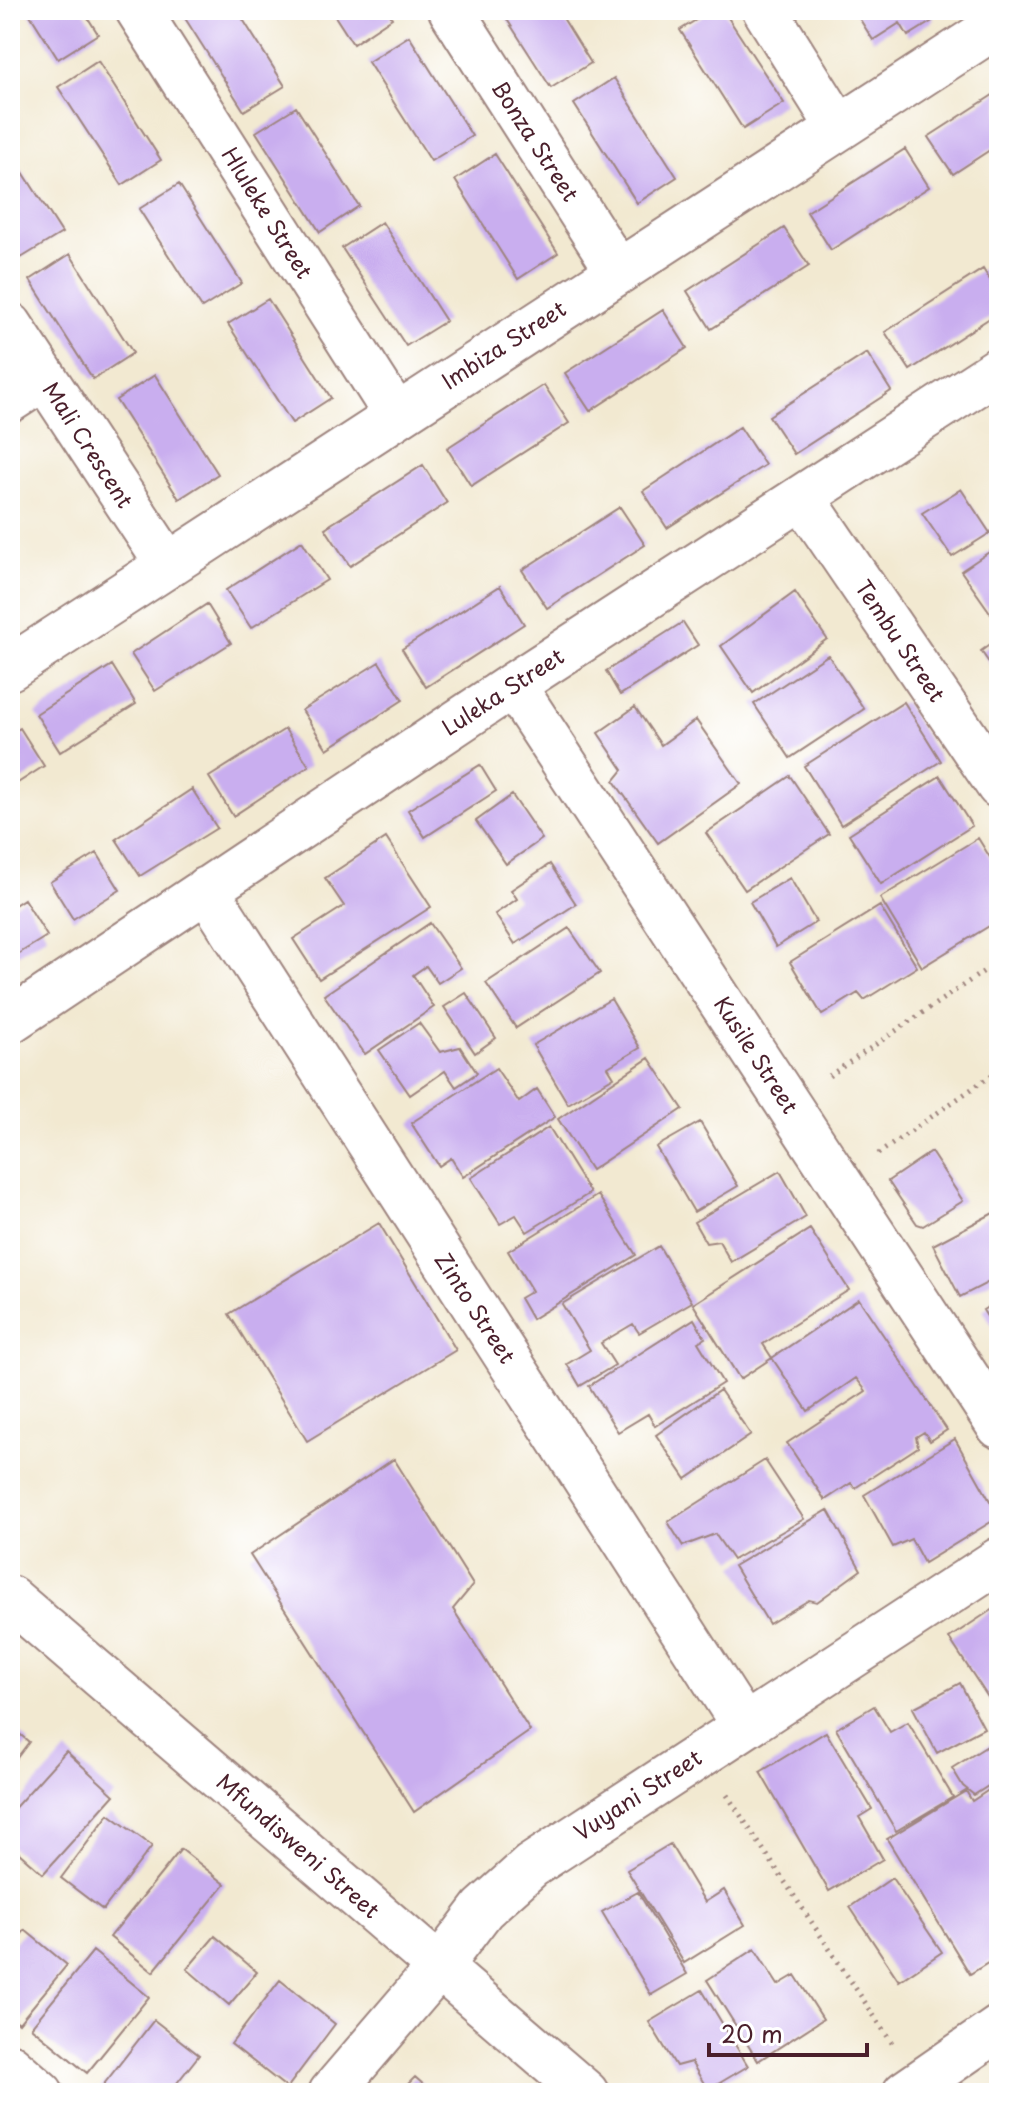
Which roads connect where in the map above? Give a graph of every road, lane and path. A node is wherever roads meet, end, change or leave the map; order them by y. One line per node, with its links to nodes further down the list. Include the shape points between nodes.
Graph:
1 (138, 10): 10 (street, Hluleke Street)
2 (451, 10): 6 (street, Bonza Street)
3 (765, 10): 5 (street)
4 (999, 24): 5 (street, Imbiza Street)
5 (839, 128): 6 (street, Imbiza Street)
6 (618, 271): 10 (street, Imbiza Street)
7 (10, 325): 9 (street, Mali Crescent)
8 (999, 369): 11 (street, Luleka Street)
9 (27, 389): 12 (street, Mali Crescent)
10 (396, 415): 12 (street, Imbiza Street)
11 (802, 497): 14 (street, Luleka Street); 15 (street, Tembu Street)
12 (168, 565): 13 (street, Imbiza Street)
13 (10, 668)
14 (513, 685): 16 (street, Luleka Street); 20 (street, Kusile Street)
15 (999, 786)
16 (206, 889): 18 (street, Luleka Street); 25 (street, Zinto Street)
17 (999, 961): 20 (path)
18 (10, 1021)
19 (999, 1070): 21 (path)
20 (788, 1104): 21 (street, Kusile Street)
21 (839, 1181): 22 (street, Kusile Street)
22 (999, 1426)
23 (999, 1560): 25 (street, Vuyani Street)
24 (10, 1598): 27 (street, Mfundisweni Street)
25 (744, 1726): 26 (street, Vuyani Street)
26 (700, 1754): 27 (street, Vuyani Street, via 531,1866 483,1909); 30 (path)
27 (439, 1967): 32 (street, Vuyani Street); 33 (street, Mfundisweni Street)
28 (999, 2028): 30 (street)
29 (10, 2066): 31 (street)
30 (912, 2088)
31 (41, 2093)
32 (331, 2093)
33 (586, 2093)

